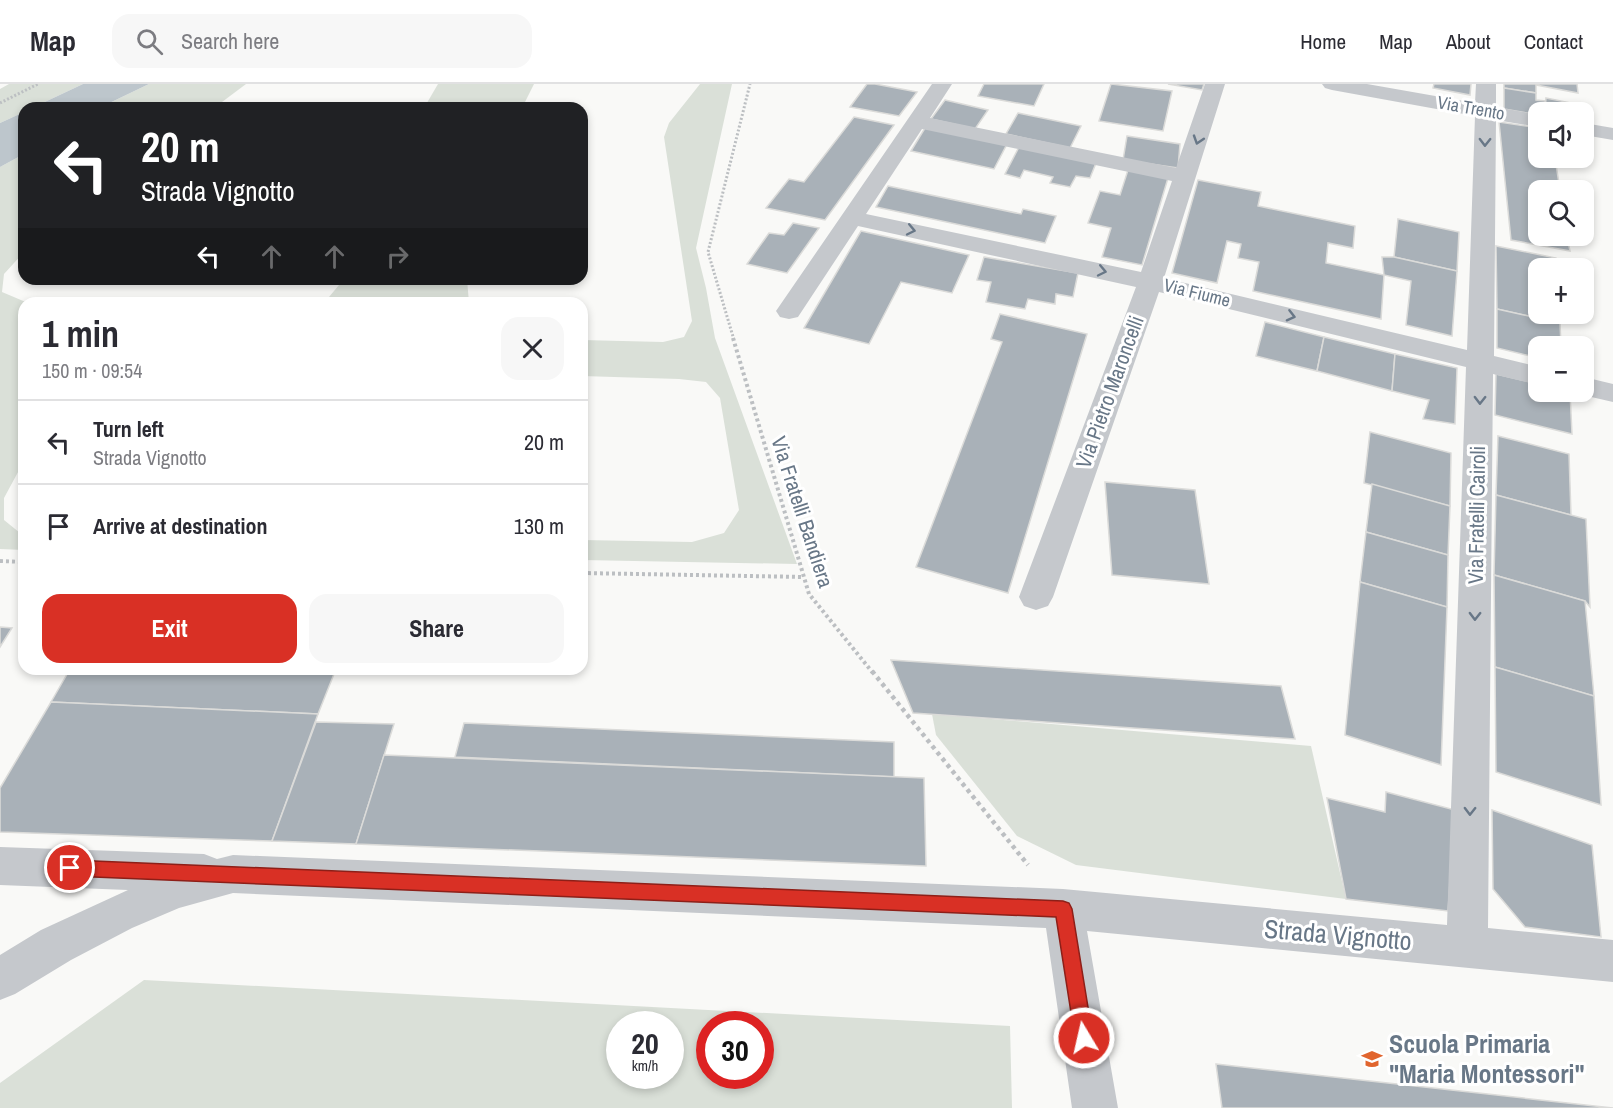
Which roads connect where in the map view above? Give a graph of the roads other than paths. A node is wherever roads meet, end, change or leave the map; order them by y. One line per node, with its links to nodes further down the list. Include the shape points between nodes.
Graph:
1 (942, 84): 6 (street)
2 (1215, 84): 9 (street, Via Pietro Maroncelli, one-way to 9)
3 (1332, 84): 4 (street, Via Trento)
4 (1486, 97): 5 (street, Via Trento); 13 (street, Via Fratelli Cairoli, one-way to 13)
5 (1528, 116)
6 (918, 123): 9 (street); 10 (street)
7 (1594, 131): 8 (street)
8 (1613, 134)
9 (1186, 177): 11 (street, Via Pietro Maroncelli)
10 (854, 218): 11 (street, Via Fiume, one-way to 11); 12 (street)
11 (1150, 282): 13 (street, Via Fiume, one-way to 13); 17 (street, Via Pietro Maroncelli)
12 (789, 311)
13 (1481, 362): 14 (street, Via Fiume); 21 (street, Via Fratelli Cairoli, one-way to 21)
14 (1528, 373)
15 (1594, 389): 16 (street)
16 (1613, 393)
17 (1036, 597)
18 (0, 866): 19 (street, Strada Vignotto)
19 (233, 874): 20 (street, Strada Vignotto); 23 (street, Strada Vignotto, via 177,889 118,914)
20 (1063, 909): 21 (street, Strada Vignotto); 24 (street)
21 (1467, 947): 22 (street, Strada Vignotto)
22 (1613, 961)
23 (0, 979)
24 (1095, 1108)

